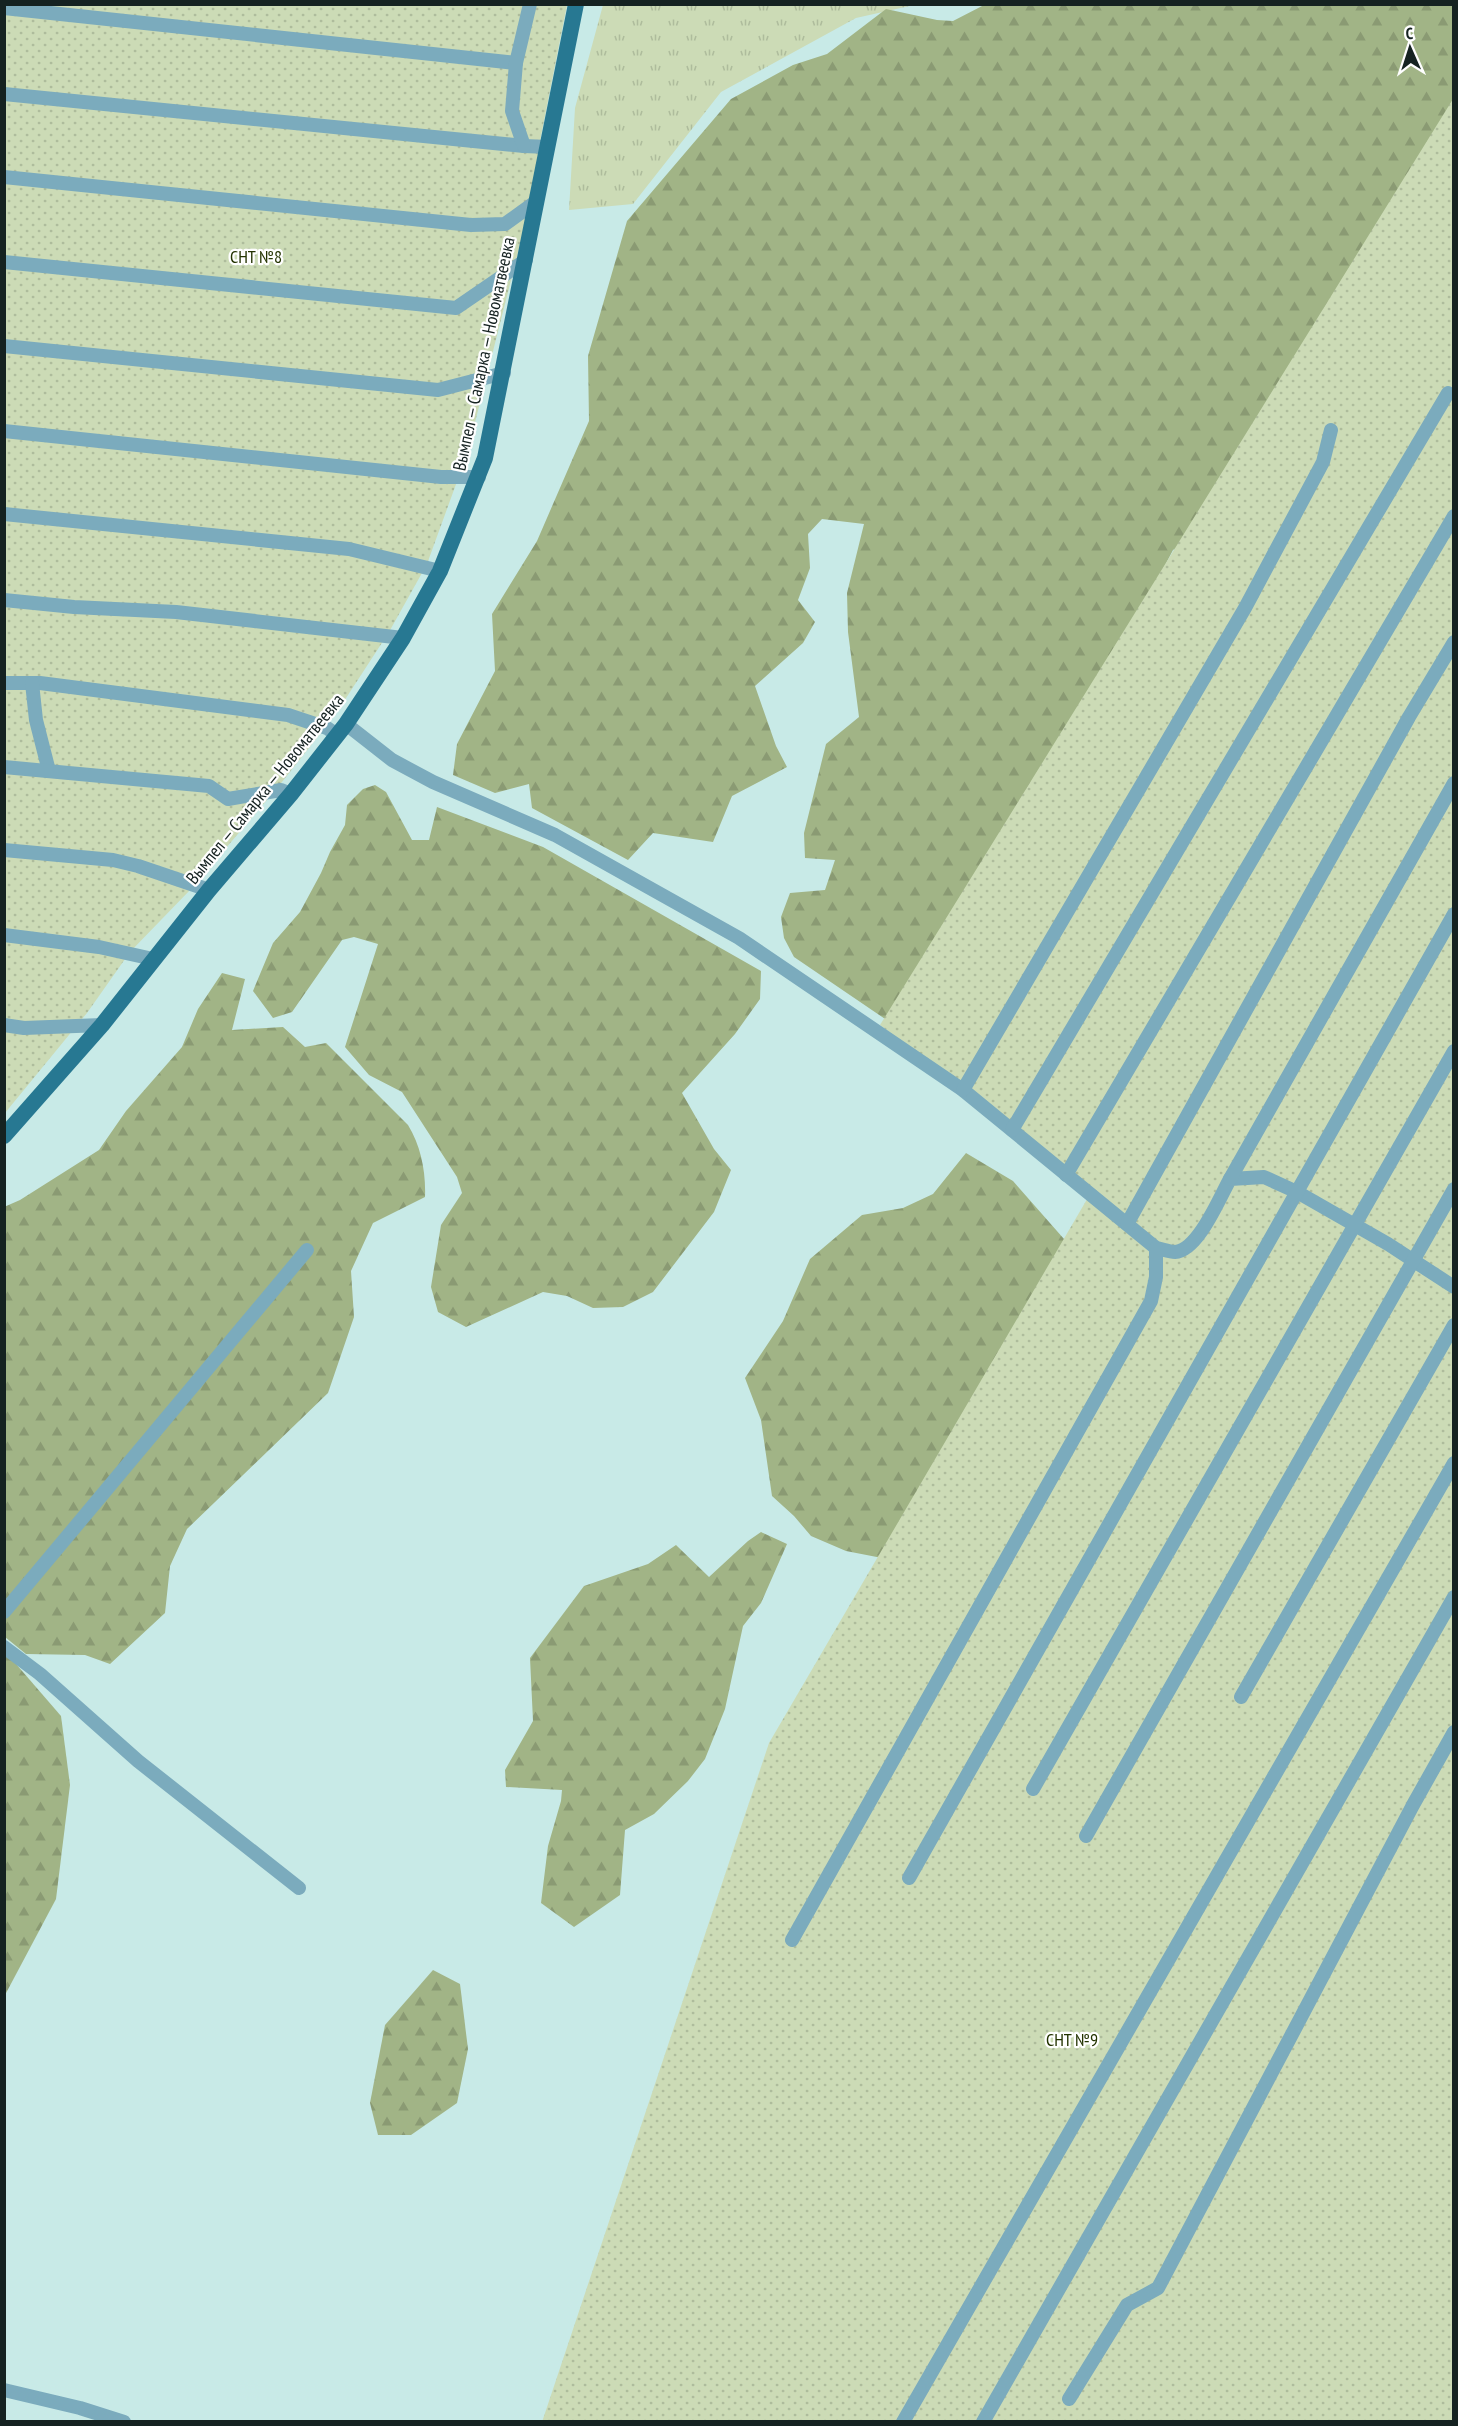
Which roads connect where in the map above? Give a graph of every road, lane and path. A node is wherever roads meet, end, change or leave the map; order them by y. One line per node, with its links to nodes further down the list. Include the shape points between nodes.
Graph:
1 (530, 4): 4 (street)
2 (576, 4): 7 (main road, Вымпел — Самарка — Новоматвеевка)
3 (4, 8): 4 (street)
4 (516, 63): 6 (street, via 512,111)
5 (4, 94): 6 (street)
6 (524, 146): 7 (street)
7 (548, 147): 9 (main road, Вымпел — Самарка — Новоматвеевка)
8 (4, 177): 9 (street, via 471,225 505,224)
9 (537, 201): 10 (main road, Вымпел — Самарка — Новоматвеевка)
10 (526, 260): 11 (street, via 456,308); 13 (main road, Вымпел — Самарка — Новоматвеевка)
11 (4, 262)
12 (4, 346): 13 (street, via 438,390)
13 (504, 373): 17 (main road, Вымпел — Самарка — Новоматвеевка)
14 (1448, 393): 40 (street)
15 (1331, 430): 39 (street, via 1323,462 1245,608)
16 (4, 431): 17 (street, via 441,477)
17 (479, 477): 20 (main road, Вымпел — Самарка — Новоматвеевка)
18 (4, 514): 20 (street, via 349,549)
19 (1454, 516): 42 (street)
20 (440, 571): 22 (main road, Вымпел — Самарка — Новоматвеевка)
21 (4, 600): 22 (street, via 74,608 176,612)
22 (403, 638): 26 (main road, Вымпел — Самарка — Новоматвеевка)
23 (1454, 642): 46 (street)
24 (4, 683): 25 (street)
25 (32, 683): 26 (street, via 288,715); 28 (street, via 36,720)
26 (342, 729): 30 (main road, Вымпел — Самарка — Новоматвеевка); 39 (street, via 433,782 555,836 739,938)
27 (4, 767): 28 (street)
28 (49, 771): 30 (street, via 209,786 228,799 280,790)
29 (1454, 783): 43 (street)
30 (291, 794): 32 (main road, Вымпел — Самарка — Новоматвеевка)
31 (4, 850): 32 (street, via 113,860)
32 (209, 890): 35 (main road, Вымпел — Самарка — Новоматвеевка)
33 (1454, 914): 45 (street)
34 (4, 935): 35 (street, via 99,947)
35 (153, 959): 37 (main road, Вымпел — Самарка — Новоматвеевка)
36 (4, 1025): 37 (street)
37 (102, 1025): 41 (main road, Вымпел — Самарка — Новоматвеевка)
38 (1454, 1051): 47 (street)
39 (963, 1090): 40 (street)
40 (1012, 1130): 42 (street)
41 (4, 1136)
42 (1066, 1175): 46 (street)
43 (1230, 1179): 45 (street, via 1264,1177); 48 (street, via 1197,1239 1186,1249 1175,1252)
44 (1454, 1189): 50 (street)
45 (1297, 1192): 47 (street); 61 (street)
46 (1127, 1224): 48 (street)
47 (1355, 1225): 50 (street); 59 (street)
48 (1156, 1248): 63 (street, via 1156,1277 1150,1301)
49 (307, 1250): 55 (street)
50 (1413, 1260): 51 (street); 60 (street)
51 (1454, 1287)
52 (1454, 1325): 57 (street)
53 (1454, 1463): 67 (street)
54 (1454, 1597): 68 (street)
55 (4, 1612)
56 (4, 1647): 62 (street, via 138,1761)
57 (1241, 1697)
58 (1454, 1732): 65 (street, via 1158,2288 1127,2305)
59 (1033, 1789)
60 (1086, 1836)
61 (909, 1878)
62 (299, 1888)
63 (792, 1940)
64 (4, 2390): 66 (street)
65 (1069, 2399)
66 (124, 2421)
67 (903, 2421)
68 (983, 2421)

